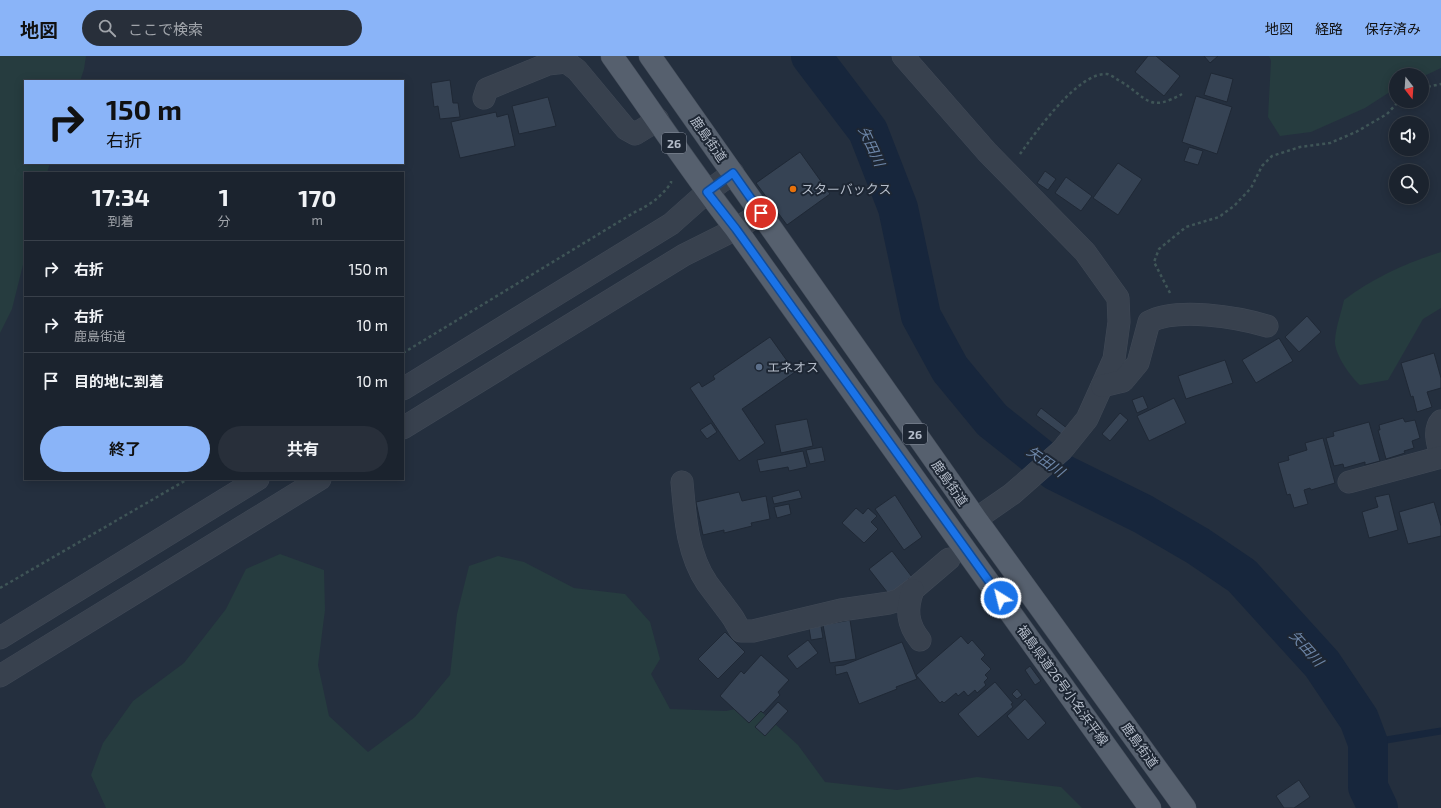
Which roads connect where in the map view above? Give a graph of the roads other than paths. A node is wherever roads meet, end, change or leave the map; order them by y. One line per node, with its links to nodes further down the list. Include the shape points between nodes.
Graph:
1 (612, 56): 5 (main road, 福島県道26号小名浜平線 / 26)
2 (650, 56): 6 (main road, 鹿島街道 / 26)
3 (903, 56): 11 (street, via 1007,172 1085,252 1118,298 1119,322 1114,359)
4 (484, 98): 5 (street, via 487,89 548,64 566,62 577,70 626,129 635,134)
5 (658, 120): 7 (main road, 福島県道26号小名浜平線 / 26)
6 (733, 173): 7 (street); 8 (main road, 鹿島街道 / 26)
7 (707, 192): 9 (main road, 福島県道26号小名浜平線 / 26); 12 (street, via 671,224)
8 (761, 213): 9 (street); 20 (main road, 鹿島街道 / 26)
9 (736, 229): 14 (street, via 684,255); 31 (main road, 福島県道26号小名浜平線 / 26)
10 (1267, 326): 11 (street, via 1245,319 1195,314 1156,318 1149,322 1138,363 1123,381)
11 (1102, 386): 20 (street, via 1087,419 1062,450 1012,494)
12 (404, 389)
13 (1441, 422): 15 (street, via 1437,435)
14 (404, 427)
15 (1441, 456): 19 (street)
16 (256, 480): 27 (street)
17 (318, 480): 30 (street)
18 (682, 482): 23 (street, via 689,540 706,582)
19 (1349, 482)
20 (976, 519): 32 (main road, 鹿島街道 / 26)
21 (949, 559): 22 (street)
22 (906, 595): 24 (street, via 889,603 841,610); 25 (street, via 894,608); 28 (street, via 912,631)
23 (721, 601): 24 (street, via 740,630 753,631); 26 (street, via 722,611)
24 (799, 620): 29 (street)
25 (871, 620)
26 (730, 629)
27 (0, 638)
28 (920, 640)
29 (769, 641)
30 (0, 676)
31 (1150, 808)
32 (1185, 808)

